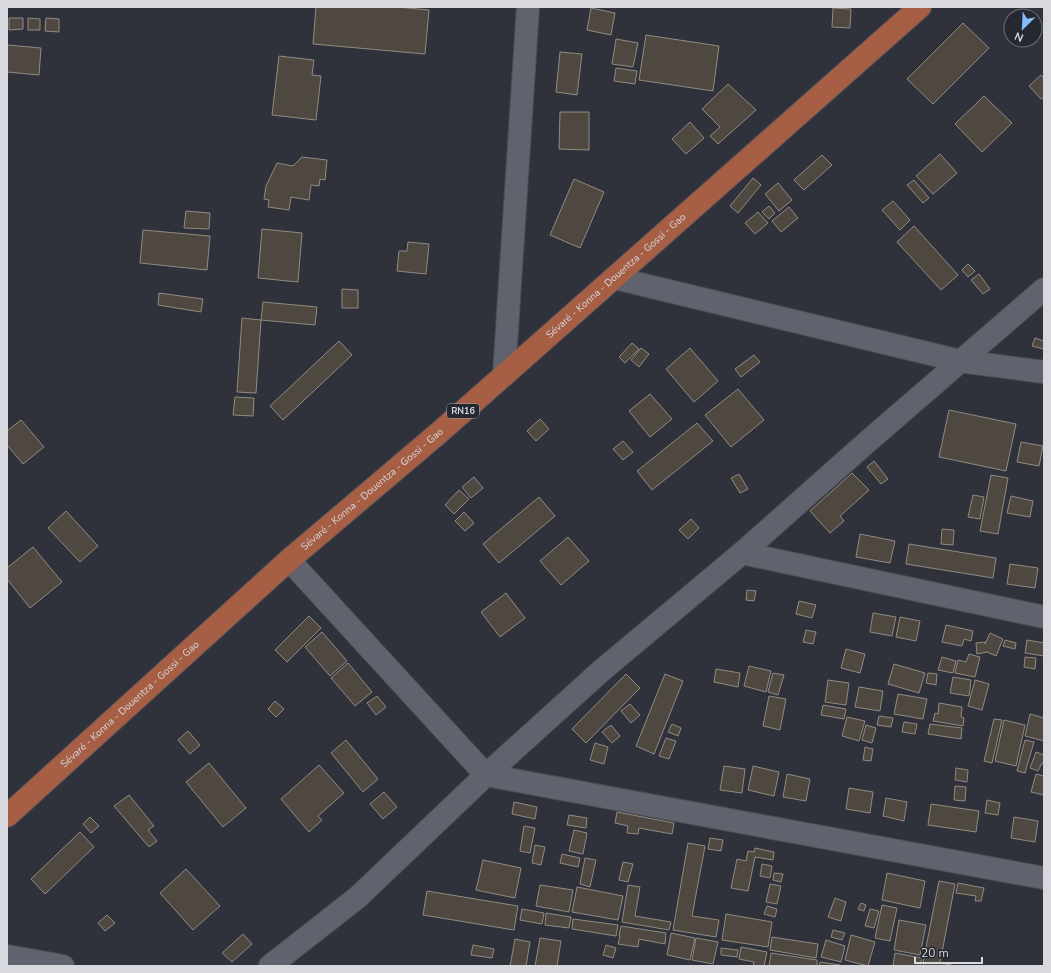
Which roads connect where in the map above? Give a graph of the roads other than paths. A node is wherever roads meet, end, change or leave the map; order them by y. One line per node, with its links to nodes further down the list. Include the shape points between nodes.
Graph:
1 (528, 7): 7 (street)
2 (920, 7): 3 (main road, Sévaré - Konna - Douentza - Gossi - Gao / RN16)
3 (615, 278): 5 (street); 7 (main road, Sévaré - Konna - Douentza - Gossi - Gao / RN16)
4 (1044, 289): 5 (street)
5 (960, 361): 6 (street); 8 (street)
6 (1044, 372)
7 (504, 375): 9 (main road, Sévaré - Konna - Douentza - Gossi - Gao / RN16)
8 (742, 553): 10 (street); 11 (street, via 601,671)
9 (289, 560): 11 (street); 12 (main road, Sévaré - Konna - Douentza - Gossi - Gao / RN16)
10 (1044, 617)
11 (486, 775): 13 (street); 16 (street, via 358,897)
12 (7, 816)
13 (1044, 878)
14 (7, 956): 15 (street)
15 (63, 966)
16 (270, 966)

